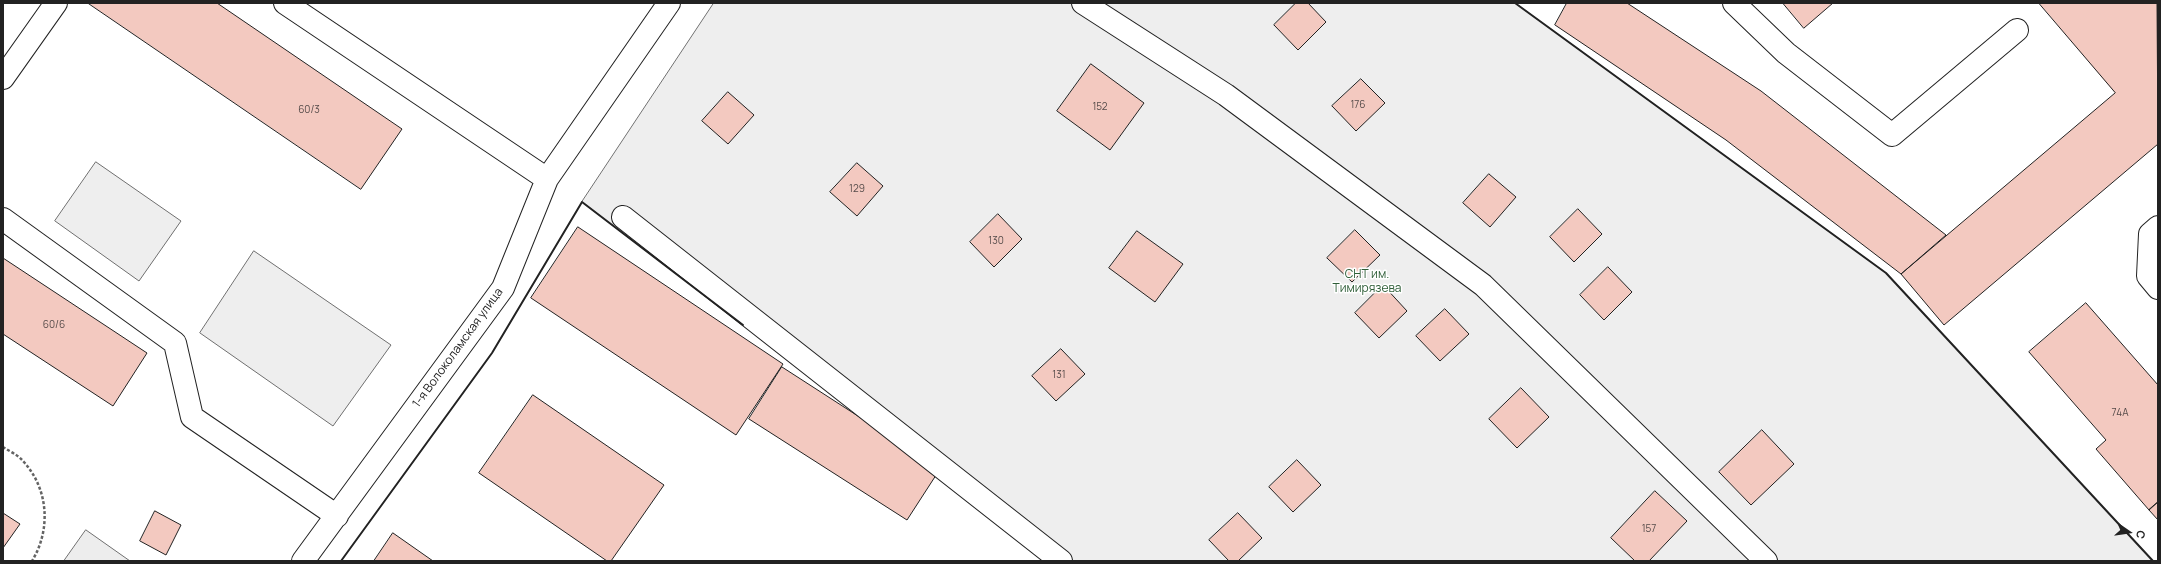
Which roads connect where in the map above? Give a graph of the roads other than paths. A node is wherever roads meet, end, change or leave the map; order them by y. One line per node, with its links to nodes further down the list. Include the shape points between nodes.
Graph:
1 (56, 3): 7 (street)
2 (285, 3): 8 (street)
3 (669, 3): 8 (street, 1-я Волоколамская улица)
4 (1083, 3): 16 (street, via 1226,96 1483,285)
5 (1734, 3): 6 (street, via 1786,53 1892,135)
6 (2017, 30)
7 (3, 78)
8 (547, 179): 13 (street, 1-я Волоколамская улица, via 502,288)
9 (623, 217): 15 (street)
10 (3, 219): 13 (street, via 175,343 192,417)
11 (2158, 227): 12 (street, via 2150,234 2148,276)
12 (2158, 288)
13 (336, 516): 14 (street, 1-я Волоколамская улица)
14 (303, 561)
15 (1061, 561)
16 (1766, 561)

